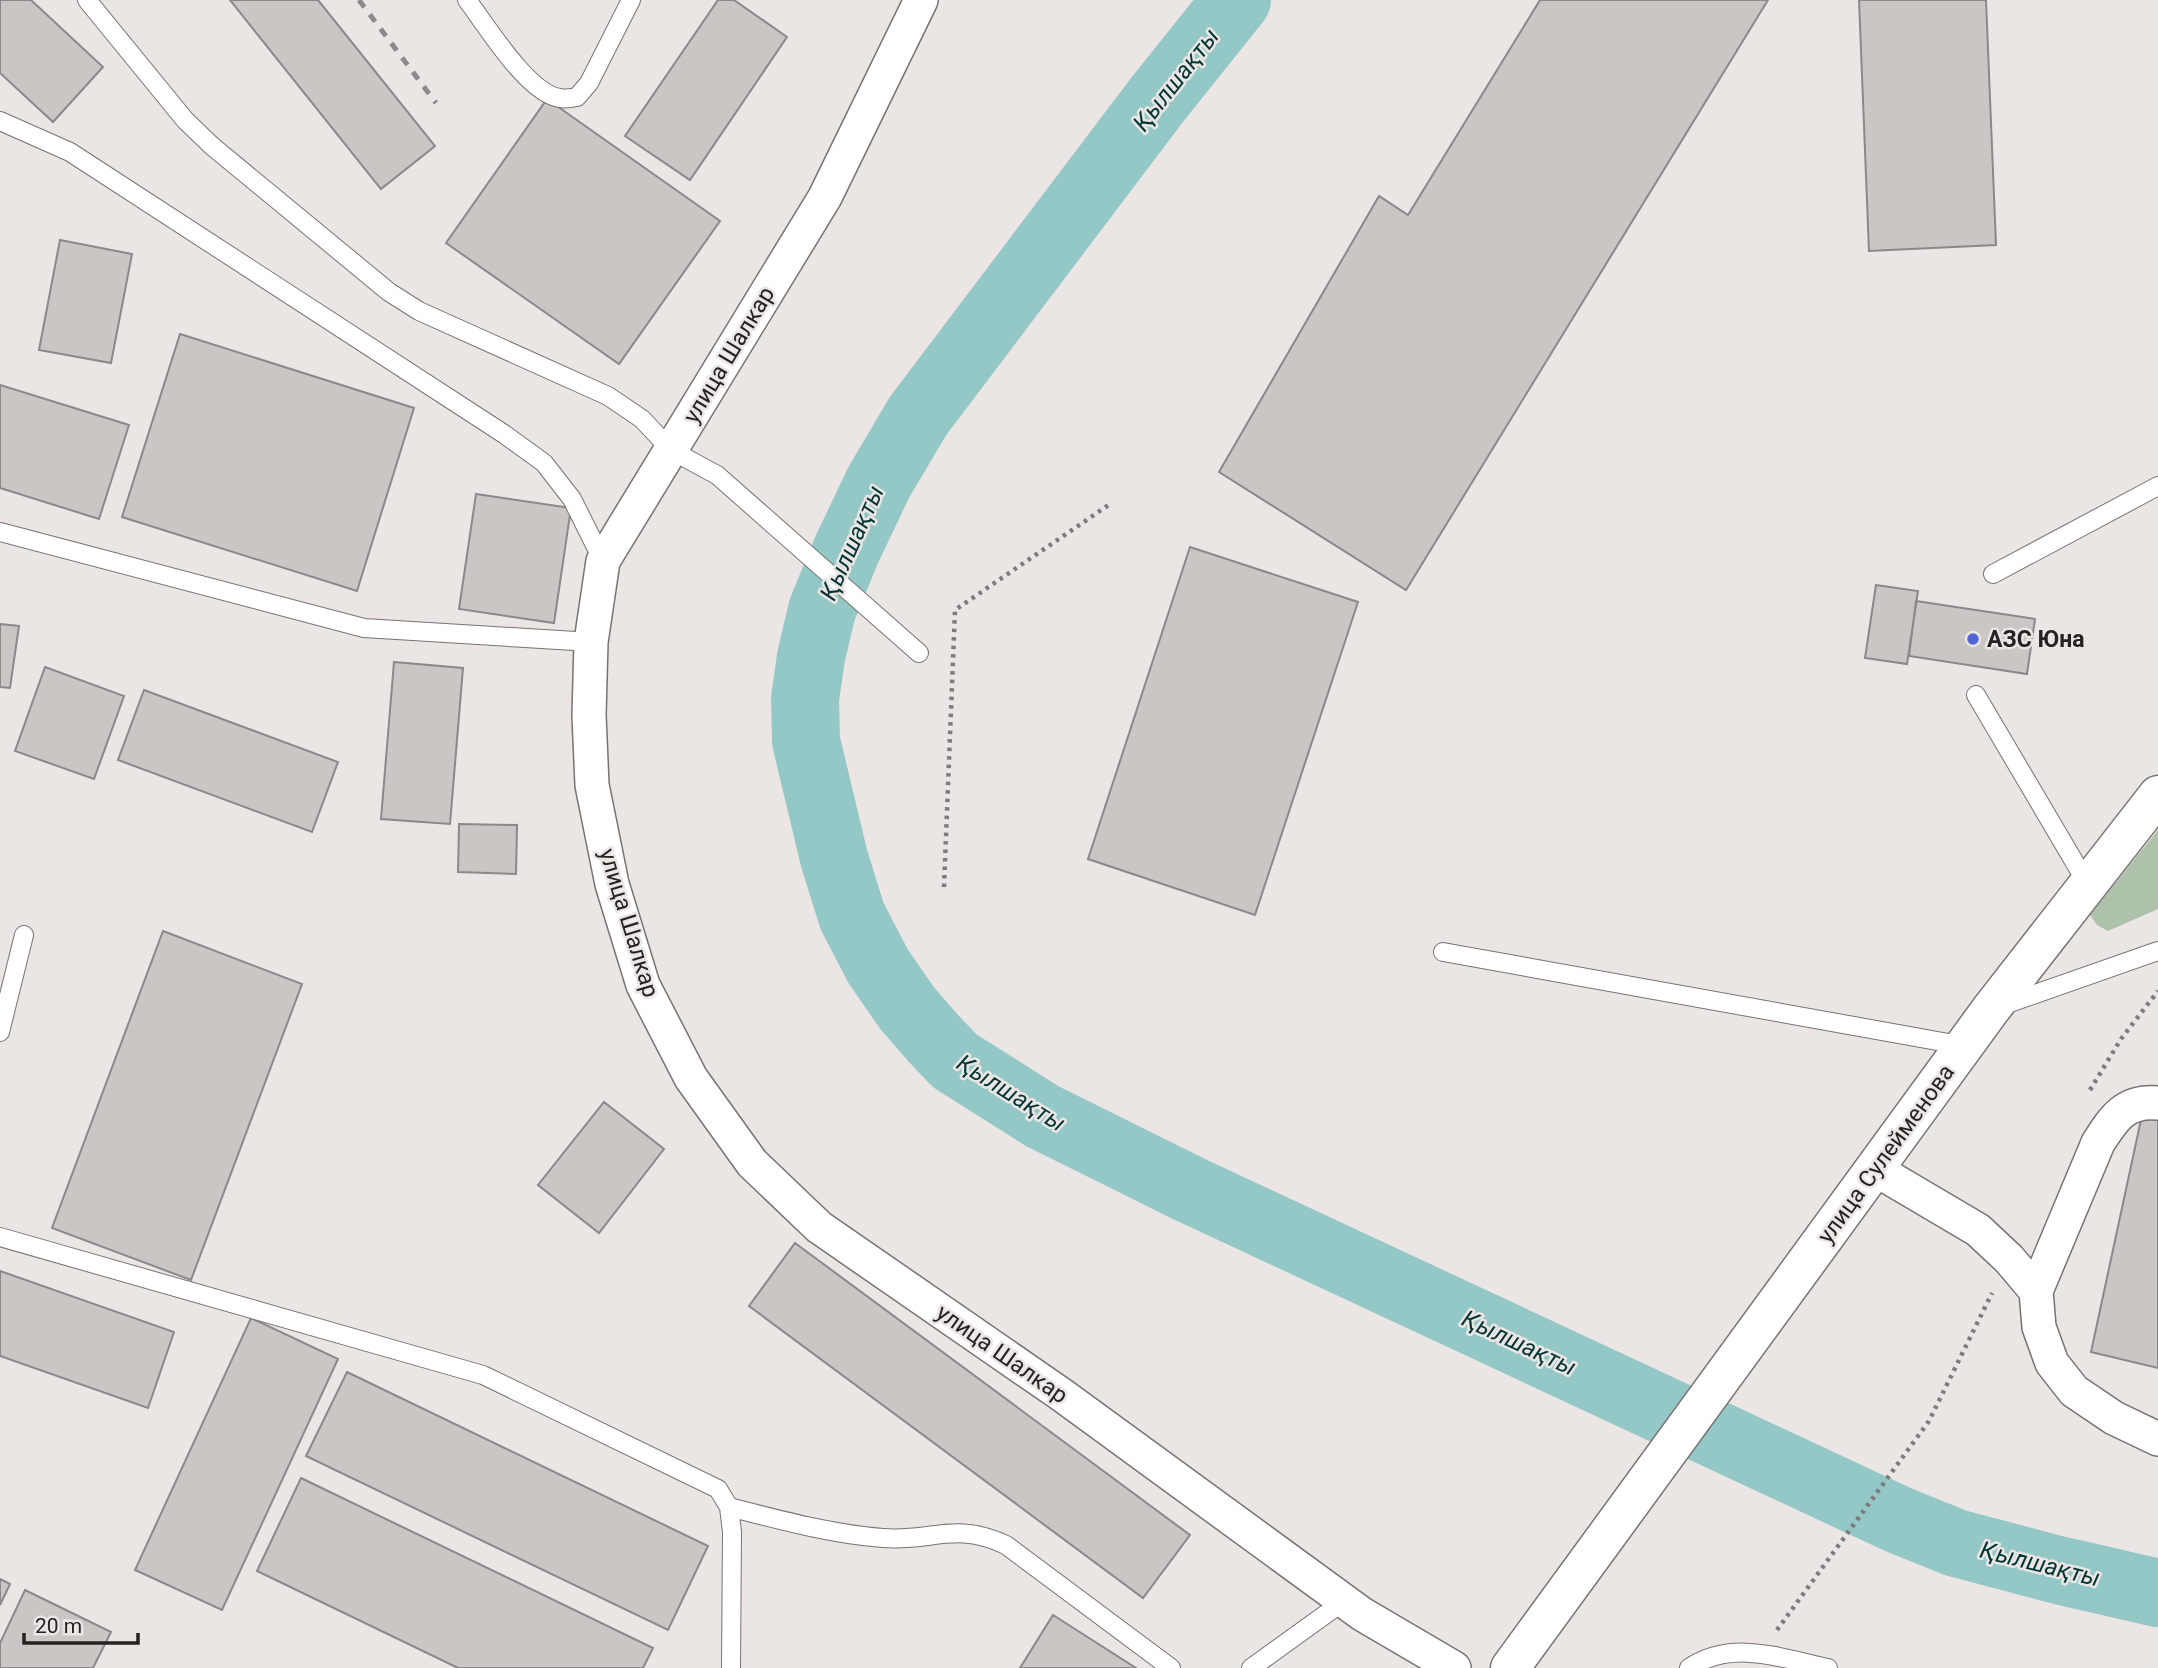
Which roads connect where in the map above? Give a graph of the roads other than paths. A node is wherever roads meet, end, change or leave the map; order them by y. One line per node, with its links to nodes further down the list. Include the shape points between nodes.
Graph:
1 (87, 0): 6 (lane, via 185,120 389,292 419,311 608,396 642,419)
2 (467, 0): 3 (lane, via 528,80 561,99 577,97 589,83)
3 (631, 0)
4 (921, 0): 6 (street, улица Шалкар, via 825,197)
5 (0, 121): 9 (lane, via 70,152 544,463 572,499)
6 (671, 450): 9 (street, улица Шалкар); 12 (lane, via 717,475)
7 (2158, 486): 10 (lane)
8 (0, 532): 11 (lane, via 364,628)
9 (603, 561): 11 (street, улица Шалкар)
10 (1993, 574)
11 (591, 642): 28 (street, улица Шалкар, via 592,785 612,884 643,985 691,1078 752,1163 820,1227 1062,1395)
12 (919, 653)
13 (1976, 695): 15 (lane)
14 (2158, 795): 15 (street, улица Сулейменова)
15 (2088, 885): 19 (street, улица Сулейменова)
16 (24, 935): 20 (lane)
17 (2158, 951): 19 (lane)
18 (1443, 952): 21 (lane)
19 (1991, 1009): 21 (street, улица Сулейменова)
20 (0, 1032)
21 (1965, 1046): 23 (street, улица Сулейменова)
22 (2158, 1103): 25 (street, via 2143,1101 2111,1121)
23 (1873, 1168): 25 (street, via 1978,1230); 33 (street, улица Сулейменова)
24 (0, 1237): 27 (lane, via 483,1376 718,1489)
25 (2036, 1291): 26 (street, via 2039,1327 2052,1363 2074,1391)
26 (2158, 1440)
27 (729, 1507): 29 (lane); 30 (lane, via 806,1527 886,1538 960,1532 985,1535 1006,1545)
28 (1344, 1601): 31 (lane); 32 (street, улица Шалкар)
29 (731, 1668)
30 (1171, 1668)
31 (1251, 1668)
32 (1454, 1668)
33 (1510, 1668)
34 (1689, 1668): 35 (lane, via 1725,1652 1761,1654)
35 (1828, 1668)

